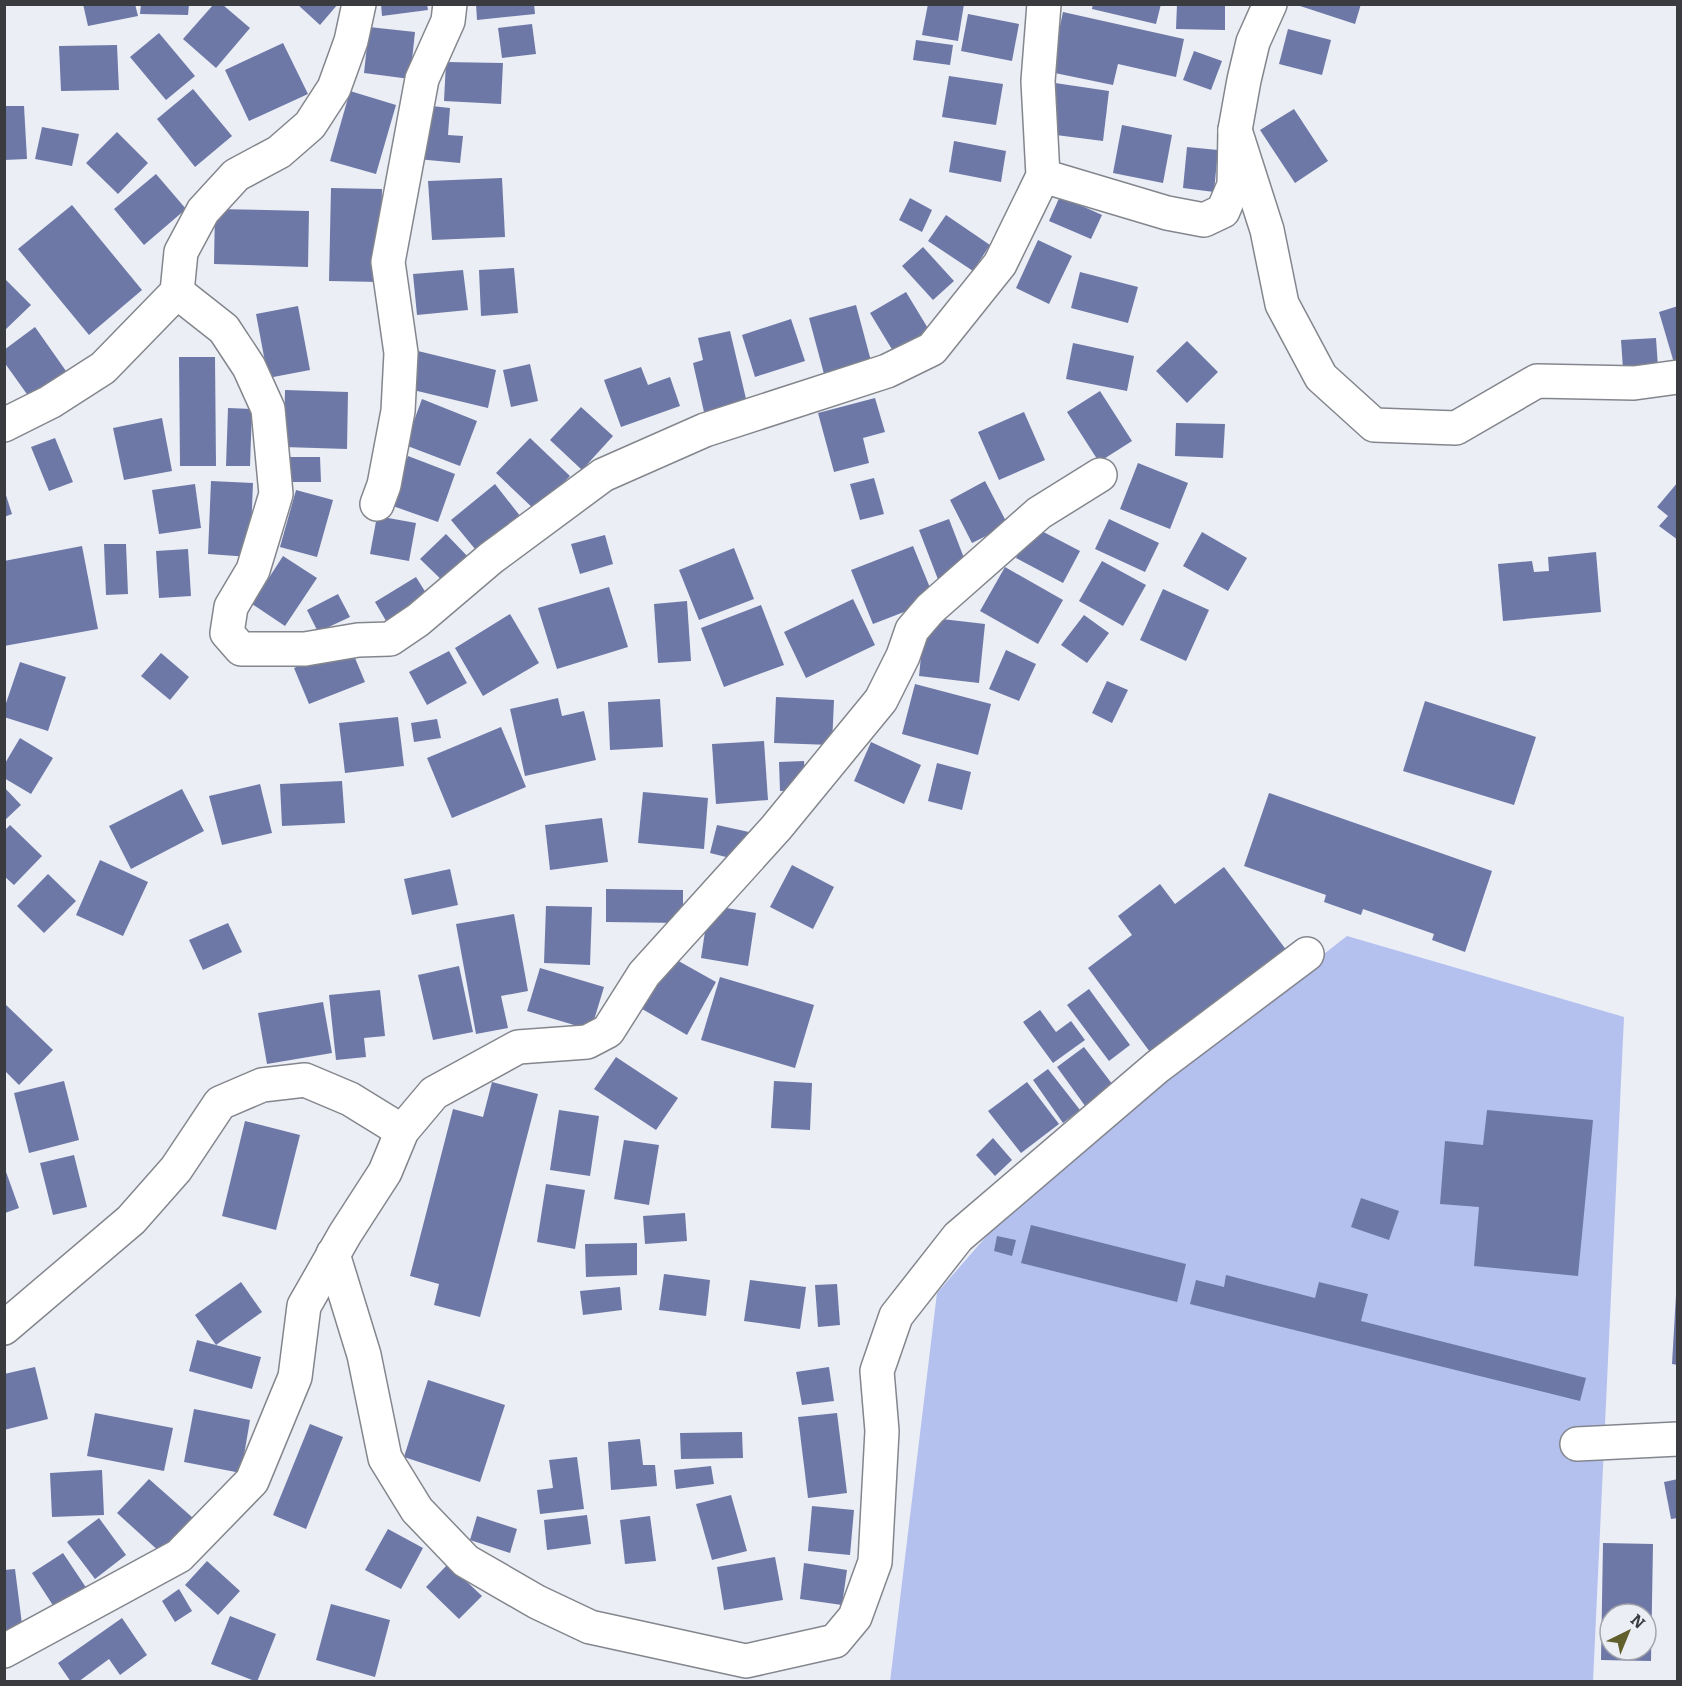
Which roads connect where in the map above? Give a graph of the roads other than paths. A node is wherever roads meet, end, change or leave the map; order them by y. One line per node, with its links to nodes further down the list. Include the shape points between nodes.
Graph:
1 (359, 4): 7 (street, via 334,88 310,125 279,152 237,175 203,211 181,252)
2 (450, 4): 11 (street, via 448,21 422,79 388,262 401,353 398,411)
3 (1270, 4): 5 (street, via 1253,42)
4 (1047, 7): 6 (street, via 1038,81)
5 (1234, 130): 6 (street, via 1234,185 1223,211 1204,220 1167,213); 8 (street, via 1267,230 1282,304 1322,377 1374,425 1456,428 1537,381 1634,383)
6 (1043, 176): 7 (street, via 1000,264 932,349 887,370 705,430 603,475 390,639 305,649 241,649 226,633 231,607 254,570 276,494 268,409 249,367 224,329)
7 (177, 292): 9 (street, via 103,368 50,402)
8 (1677, 377)
9 (4, 425)
10 (1100, 475): 13 (street, via 1039,513 930,609 912,630 881,700 776,828 644,974 608,1031 587,1042 518,1047 434,1093)
11 (377, 504)
12 (1307, 954): 14 (street, via 1157,1067 957,1237 896,1316 877,1371 882,1431 875,1562 855,1617 835,1641 746,1662 590,1627 466,1561 417,1510 385,1458 364,1354)
13 (402, 1131): 14 (street, via 385,1172); 15 (street, via 350,1099 305,1080 262,1085 220,1103 176,1168 131,1220)
14 (333, 1254): 18 (street, via 304,1306 295,1377 252,1481 179,1556)
15 (4, 1328)
16 (1677, 1439): 17 (street)
17 (1577, 1444)
18 (4, 1651)

